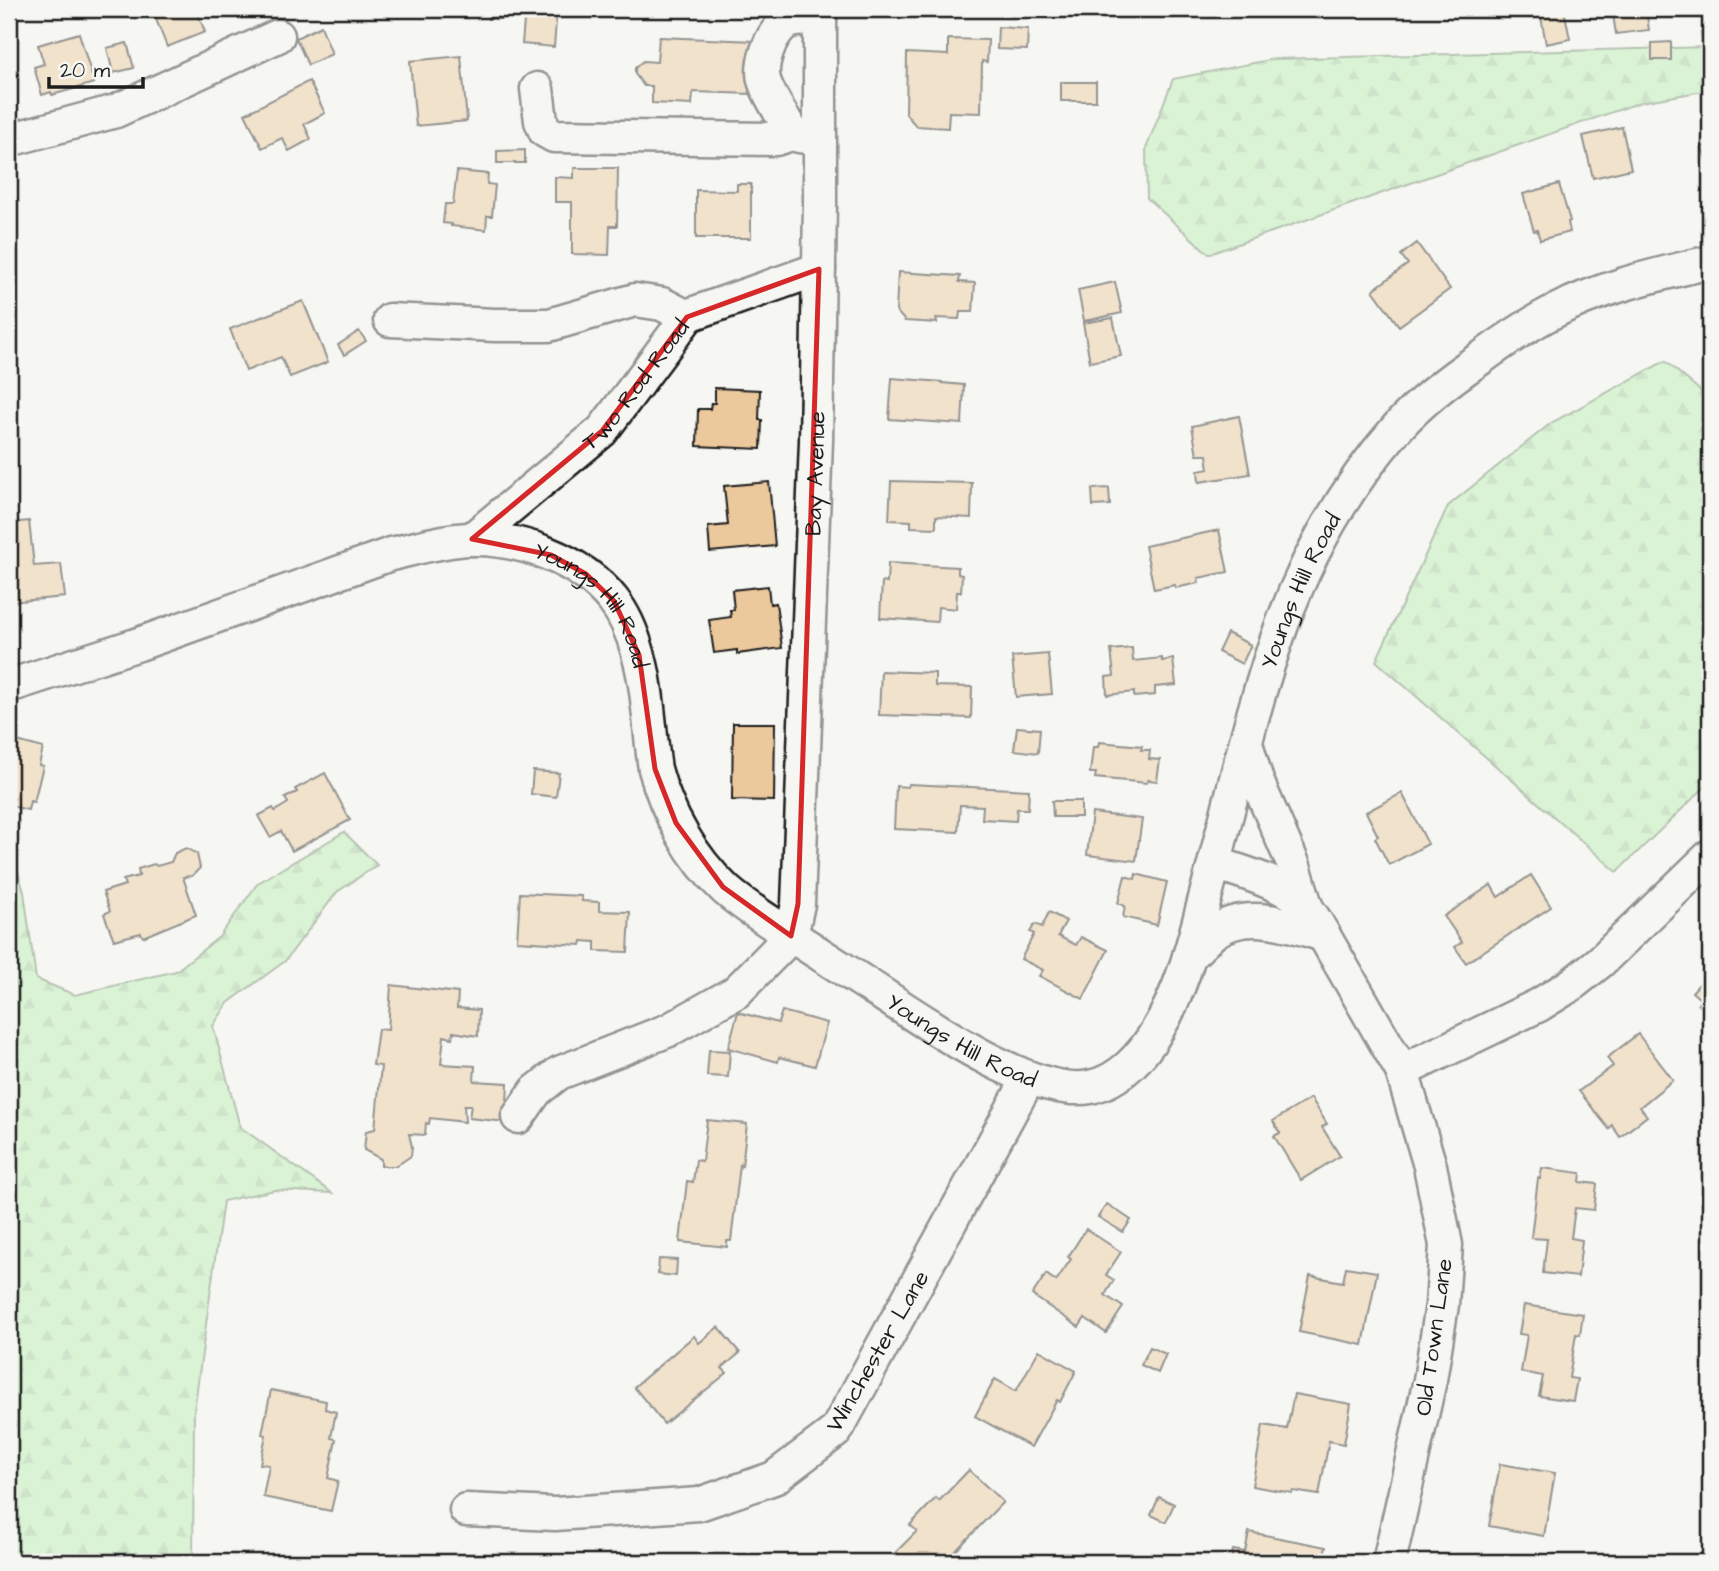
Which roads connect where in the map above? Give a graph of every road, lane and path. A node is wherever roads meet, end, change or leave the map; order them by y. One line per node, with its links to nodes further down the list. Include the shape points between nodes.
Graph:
1 (820, 14): 4 (street, Bay Avenue); 4 (street, via 784,24 764,58 764,82)
2 (278, 36): 5 (street, via 116,111)
3 (537, 89): 4 (street, via 541,121 545,131 554,136)
4 (806, 136): 7 (street, Bay Avenue)
5 (9, 140)
6 (1710, 262): 12 (street, Youngs Hill Road, via 1631,281 1550,314 1468,366 1417,407 1364,471 1314,551 1283,621)
7 (819, 269): 8 (street, Two Rod Road); 17 (street, Bay Avenue, via 798,904)
8 (688, 316): 9 (street, via 662,304 635,300 549,325); 10 (street, Two Rod Road, via 602,432)
9 (390, 320)
10 (472, 539): 11 (street, Youngs Hill Road, via 391,554); 17 (street, Youngs Hill Road, via 551,555 586,574 614,601 639,655 655,769 676,823 723,887)
11 (9, 687)
12 (1246, 742): 14 (street, Youngs Hill Road); 15 (street)
13 (1710, 856): 19 (street, via 1571,985)
14 (1215, 863): 15 (street, Old Town Lane, via 1276,886); 18 (street, Youngs Hill Road)
15 (1307, 909): 16 (street, Old Town Lane)
16 (1324, 935): 18 (street, via 1273,920 1241,921 1213,933); 19 (street, Old Town Lane)
17 (790, 936): 20 (street, Youngs Hill Road, via 944,1033); 21 (street, via 736,992 669,1030 559,1073 536,1091)
18 (1189, 956): 20 (street, Youngs Hill Road, via 1167,1014 1129,1067 1090,1087 1057,1087)
19 (1402, 1072): 23 (street, Old Town Lane, via 1430,1166 1446,1245 1430,1380)
20 (1030, 1078): 22 (street, Winchester Lane, via 836,1431 785,1471 699,1504 555,1514)
21 (519, 1117)
22 (466, 1510)
23 (1389, 1562)

